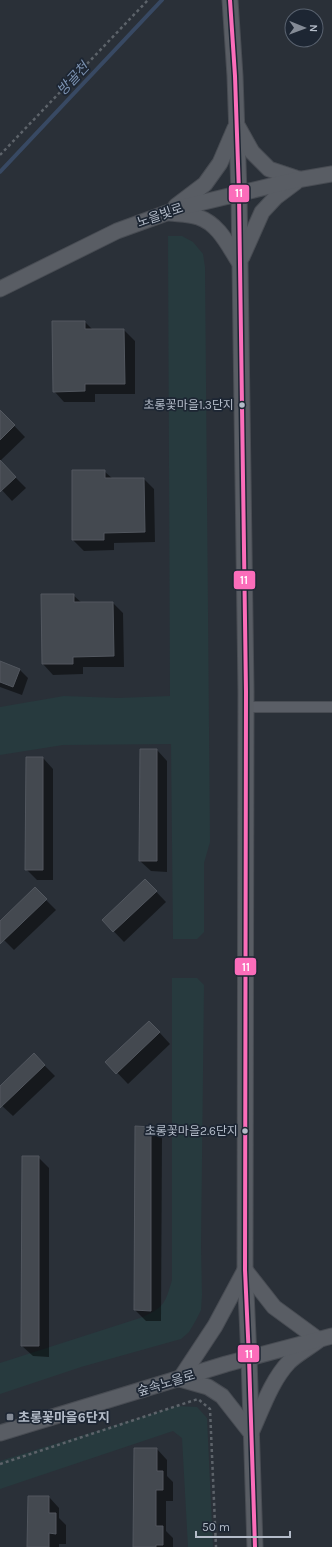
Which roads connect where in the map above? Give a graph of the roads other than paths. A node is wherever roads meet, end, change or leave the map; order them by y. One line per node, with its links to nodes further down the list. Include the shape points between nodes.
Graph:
1 (230, 0): 2 (street)
2 (236, 124): 4 (street, via 252,152 269,169); 5 (street); 6 (street, via 220,163 205,184)
3 (332, 174): 4 (street, 노을빛로)
4 (300, 180): 5 (street, 노을빛로); 7 (street, via 276,197 262,212)
5 (239, 193): 6 (street, 노을빛로); 7 (street)
6 (168, 212): 7 (street, via 198,217 212,224); 8 (street, 노을빛로, via 117,231)
7 (239, 263): 9 (street)
8 (0, 289)
9 (246, 707): 10 (street); 11 (street)
10 (332, 707)
11 (244, 1270): 12 (street, via 274,1307); 13 (street); 14 (street, via 215,1326)
12 (326, 1338): 13 (street, 숲속노을로); 16 (street, via 290,1361 278,1376)
13 (249, 1358): 14 (street, 숲속노을로); 16 (street)
14 (180, 1378): 15 (street, 숲속노을로); 16 (street, via 208,1387 222,1396)
15 (0, 1433)
16 (251, 1433): 17 (street)
17 (255, 1547)

